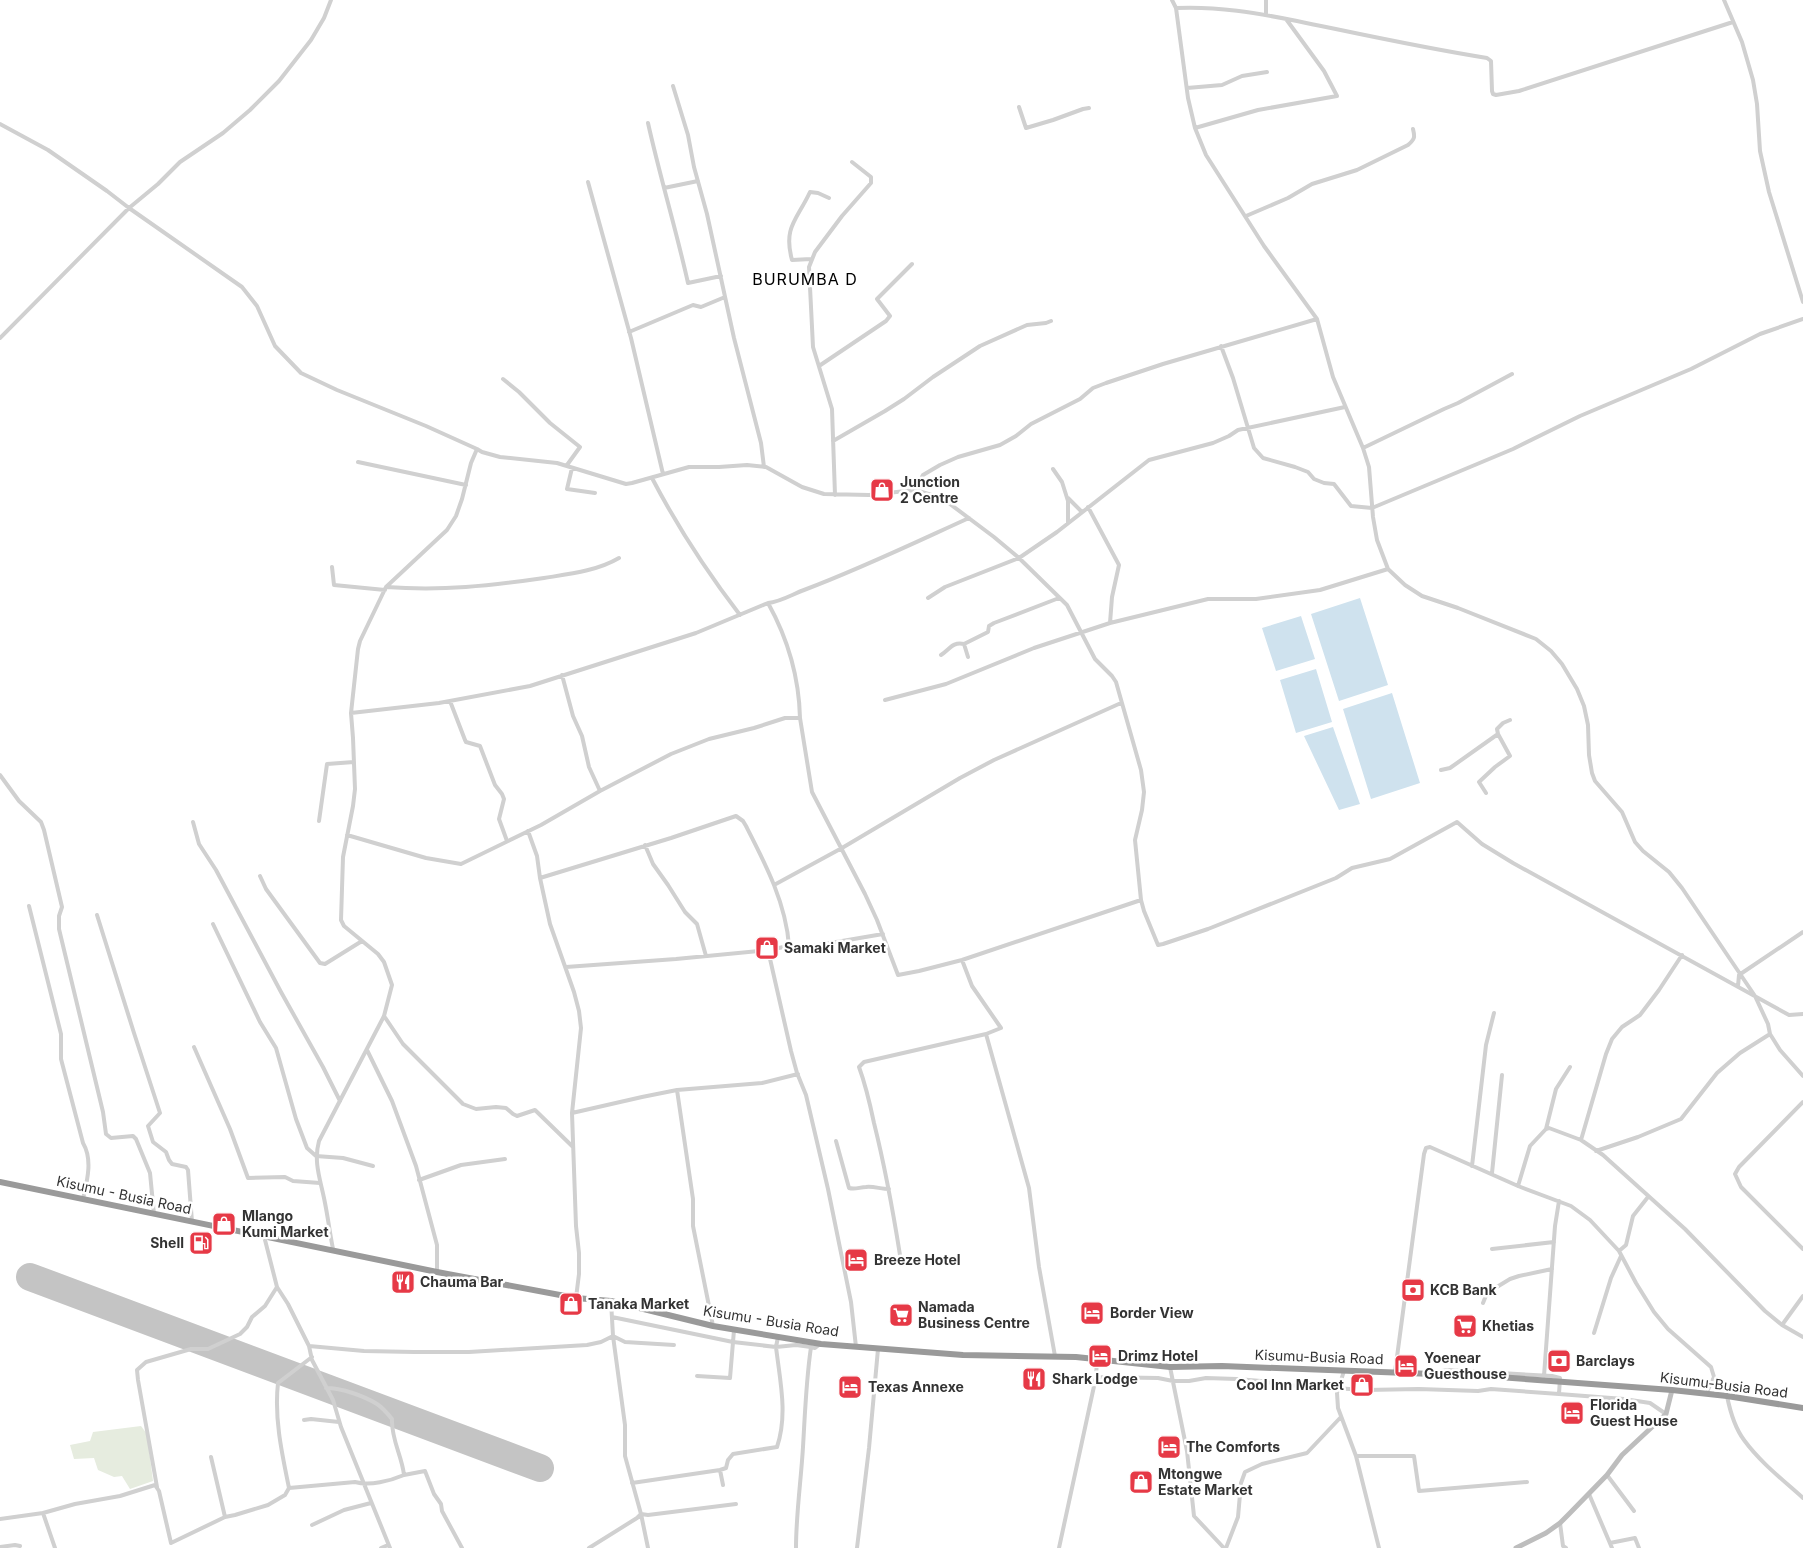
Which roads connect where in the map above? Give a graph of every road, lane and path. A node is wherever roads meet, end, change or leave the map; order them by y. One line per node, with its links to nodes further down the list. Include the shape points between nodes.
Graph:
1 (331, 0): 23 (street, via 311,40 272,88 237,121 180,162)
2 (1172, 0): 5 (street)
3 (1266, 0): 6 (street)
4 (1724, 0): 8 (street)
5 (1176, 8): 6 (street); 11 (street)
6 (1266, 14): 7 (street)
7 (1286, 19): 8 (street, via 1489,59 1492,91 1496,96); 16 (street, via 1324,71 1336,96 1251,112)
8 (1733, 22): 29 (street, via 1753,80 1760,151 1769,192)
9 (1267, 72): 11 (street, via 1242,76 1222,85)
10 (673, 86): 19 (street)
11 (1187, 88): 16 (street)
12 (1019, 107): 13 (street, via 1026,128)
13 (1089, 108)
14 (648, 123): 21 (street)
15 (0, 124): 23 (street, via 48,150)
16 (1195, 128): 24 (street, via 1206,155)
17 (1413, 129): 24 (street, via 1415,136 1408,145)
18 (852, 162): 25 (street, via 872,181)
19 (698, 181): 21 (street); 27 (street)
20 (588, 182): 33 (street)
21 (664, 188): 27 (street, via 688,283)
22 (829, 198): 25 (street, via 810,192 791,228 788,242 792,260)
23 (129, 208): 34 (street); 43 (street, via 242,286 257,306 275,346 301,373)
24 (1246, 216): 30 (street)
25 (811, 259): 36 (street, via 813,347)
26 (912, 264): 36 (street, via 877,299 890,316 886,321)
27 (721, 276): 28 (street)
28 (725, 297): 33 (street, via 701,307 693,305); 46 (street)
29 (1803, 302)
30 (1317, 319): 35 (street); 39 (street)
31 (1803, 319): 57 (street, via 1760,334 1691,369 1580,416 1513,449)
32 (1051, 320): 41 (street, via 1027,325 980,346 885,411)
33 (629, 332): 49 (street)
34 (0, 338)
35 (1221, 346): 40 (street); 52 (street, via 1093,388 1080,399 1031,424 1000,445 958,457 931,470 923,475)
36 (819, 366): 41 (street, via 832,408)
37 (1512, 374): 42 (street, via 1458,404)
38 (503, 379): 45 (street, via 580,447)
39 (1345, 407): 40 (street); 42 (street)
40 (1249, 428): 56 (street, via 1205,445 1149,460); 57 (street, via 1254,448 1262,458 1308,472 1324,484 1336,485 1351,506)
41 (832, 440): 55 (street)
42 (1363, 448): 57 (street)
43 (477, 449): 45 (street, via 500,457); 51 (street)
44 (358, 462): 51 (street)
45 (567, 465): 47 (street)
46 (764, 467): 49 (street, via 689,466); 55 (street, via 802,487)
47 (572, 468): 50 (street, via 626,484); 54 (street, via 567,489)
48 (1053, 469): 53 (street)
49 (663, 474): 50 (street)
50 (652, 478): 69 (street, via 671,514)
51 (466, 485): 65 (street, via 456,516 447,530)
52 (915, 490): 55 (street); 59 (street, via 942,498)
53 (1065, 493): 58 (street); 60 (street)
54 (595, 494)
55 (835, 495)
56 (1088, 507): 58 (street); 70 (street, via 1119,565)
57 (1372, 508): 64 (street, via 1377,540)
58 (1082, 512): 60 (street)
59 (969, 518): 62 (street); 68 (street, via 856,570)
60 (1068, 523): 62 (street)
61 (619, 558): 65 (street, via 611,563 562,575 488,586)
62 (1019, 558): 66 (street, via 938,590); 67 (street)
63 (332, 567): 65 (street, via 334,585)
64 (1388, 569): 70 (street, via 1320,590 1256,599 1208,599); 111 (street, via 1422,596 1536,639 1551,651 1578,689 1584,706 1595,781 1622,812 1643,851 1669,872 1682,888)
65 (386, 588): 79 (street, via 360,641)
66 (928, 598)
67 (1059, 598): 71 (street); 72 (street, via 994,623 988,632)
68 (768, 603): 69 (street); 80 (street, via 789,647 798,684)
69 (740, 615): 75 (street, via 696,633)
70 (1110, 624): 71 (street)
71 (1080, 632): 76 (street, via 946,684); 78 (street, via 1095,659 1112,676)
72 (964, 644): 73 (street, via 949,647); 74 (street)
73 (941, 655)
74 (968, 656)
75 (562, 675): 77 (street, via 530,686); 86 (street)
76 (884, 700)
77 (450, 701): 79 (street); 92 (street, via 466,742 480,746 494,785 502,794 499,819)
78 (1121, 703): 94 (street, via 994,760); 98 (street, via 1144,792 1135,840)
79 (351, 714): 83 (street)
80 (800, 718): 86 (street, via 785,718 709,739 671,754); 94 (street, via 812,792)
81 (1510, 720): 82 (street, via 1503,723)
82 (1498, 734): 84 (street, via 1450,768); 87 (street, via 1510,756 1479,782)
83 (354, 762): 88 (street, via 327,764); 91 (street, via 355,789)
84 (1441, 770)
85 (0, 775): 147 (street, via 44,830 62,907 59,930 106,1134 111,1138 133,1136 136,1139 150,1173)
86 (600, 791): 90 (street)
87 (1486, 794)
88 (319, 821)
89 (193, 822): 126 (street, via 199,844)
90 (528, 831): 92 (street); 96 (street, via 537,856)
91 (347, 835): 92 (street, via 458,864); 104 (street, via 341,920)
92 (507, 841)
93 (645, 845): 96 (street); 97 (street, via 736,816 743,820); 108 (street, via 653,864 685,912 697,924)
94 (842, 848): 97 (street); 103 (street)
95 (260, 876): 104 (street, via 320,963 325,964)
96 (540, 878): 110 (street, via 550,924)
97 (774, 885): 105 (street)
98 (1141, 900): 107 (street, via 1154,938 1158,944 1163,944 1336,878 1352,868 1390,859 1457,822 1482,844 1513,863); 109 (street)
99 (29, 906): 145 (street, via 61,1034 61,1059 88,1152)
100 (97, 914): 148 (street, via 160,1113 148,1126 153,1142 166,1152 172,1164 188,1170)
101 (213, 924): 134 (street, via 276,1048 296,1119 307,1148)
102 (1803, 932): 111 (street)
103 (883, 934): 105 (street, via 807,947); 109 (street, via 898,975)
104 (362, 941): 116 (street, via 378,954 389,973 392,985)
105 (789, 946): 106 (street)
106 (768, 950): 108 (street); 122 (street)
107 (1682, 955): 112 (street); 130 (street, via 1640,1014 1612,1039)
108 (706, 956): 110 (street)
109 (962, 960): 117 (street, via 972,986 1001,1026)
110 (566, 967): 128 (street, via 579,1011 580,1028)
111 (1739, 975): 112 (street); 113 (street)
112 (1738, 986): 113 (street)
113 (1755, 996): 115 (street, via 1789,1015); 118 (street)
114 (1494, 1013): 137 (street, via 1486,1045)
115 (1803, 1014)
116 (384, 1016): 120 (street); 132 (street, via 403,1044 463,1104 476,1109 506,1108 517,1116 535,1110)
117 (986, 1034): 143 (street, via 860,1065); 180 (street, via 1029,1188)
118 (1770, 1034): 124 (street); 133 (street, via 1740,1052 1717,1073 1681,1119)
119 (194, 1046): 141 (street, via 248,1178 285,1177 293,1181)
120 (367, 1050): 126 (street); 139 (street, via 401,1124)
121 (1570, 1067): 129 (street, via 1556,1089)
122 (798, 1074): 125 (street, via 762,1083); 178 (street, via 830,1198 851,1302)
123 (1502, 1075): 138 (street)
124 (1803, 1076)
125 (677, 1090): 128 (street); 166 (street, via 693,1199 693,1226)
126 (340, 1101): 134 (street, via 319,1141)
127 (1803, 1102): 152 (street, via 1735,1174 1741,1187)
128 (572, 1113): 132 (street)
129 (1546, 1128): 130 (street); 142 (street, via 1530,1146)
130 (1580, 1140): 133 (street)
131 (836, 1141): 143 (street, via 849,1188)
132 (573, 1146): 161 (street, via 579,1253)
133 (1596, 1151): 144 (street)
134 (316, 1156): 136 (street, via 343,1158); 141 (street)
135 (505, 1159): 139 (street, via 461,1165)
136 (373, 1166)
137 (1472, 1166): 138 (street); 186 (street, via 1426,1148)
138 (1492, 1173): 142 (street)
139 (419, 1180): 158 (street, via 437,1245)
140 (0, 1182): 145 (highway, Kisumu - Busia Road)
141 (320, 1183): 151 (street)
142 (1518, 1186): 146 (street)
143 (889, 1189): 155 (street)
144 (1648, 1197): 154 (street, via 1634,1216 1626,1245); 165 (street, via 1685,1228)
145 (83, 1199): 147 (highway, Kisumu - Busia Road)
146 (1559, 1201): 150 (street); 154 (street, via 1590,1220)
147 (154, 1214): 148 (highway, Kisumu - Busia Road)
148 (192, 1222): 149 (highway, Kisumu - Busia Road)
149 (264, 1236): 151 (highway, Kisumu - Busia Road); 159 (street)
150 (1554, 1242): 153 (street); 157 (street)
151 (333, 1249): 158 (highway, Kisumu - Busia Road)
152 (1803, 1249)
153 (1492, 1250)
154 (1618, 1251): 156 (street)
155 (900, 1255)
156 (1621, 1256): 168 (street); 197 (street, via 1654,1312 1668,1329 1711,1367 1714,1377)
157 (1552, 1269): 163 (street, via 1510,1279 1487,1292); 190 (street)
158 (437, 1272): 161 (highway, Kisumu - Busia Road)
159 (277, 1287): 175 (street); 213 (street, via 240,1334 208,1349 191,1350 146,1362 137,1370)
160 (1803, 1296): 165 (street)
161 (576, 1298): 162 (highway, Kisumu - Busia Road)
162 (611, 1301): 164 (street); 166 (highway, Kisumu - Busia Road)
163 (1483, 1304)
164 (612, 1318): 169 (street); 172 (street)
165 (1782, 1325): 171 (street)
166 (713, 1326): 167 (highway, Kisumu - Busia Road)
167 (734, 1330): 170 (highway, Kisumu - Busia Road); 172 (street)
168 (1594, 1333)
169 (613, 1336): 174 (street, via 625,1342); 175 (street, via 587,1345 469,1352 364,1351); 210 (street, via 625,1425 625,1456)
170 (778, 1337): 173 (highway, Kisumu - Busia Road); 176 (street)
171 (1803, 1337)
172 (733, 1342): 176 (street); 188 (street, via 730,1378)
173 (821, 1344): 177 (street); 178 (highway, Kisumu - Busia Road)
174 (674, 1345)
175 (309, 1346): 181 (street)
176 (776, 1347): 177 (street); 206 (street, via 783,1408 777,1447 733,1454 726,1468)
177 (811, 1347): 237 (street)
178 (856, 1347): 179 (highway, Kisumu - Busia Road)
179 (878, 1349): 180 (highway, Kisumu - Busia Road); 238 (street)
180 (1055, 1356): 182 (highway, Kisumu - Busia Road)
181 (312, 1358): 193 (street); 214 (street, via 278,1383 278,1420)
182 (1097, 1360): 184 (highway, Kisumu - Busia Road); 189 (street)
183 (1222, 1366): 184 (highway, Kisumu - Busia Road); 185 (highway, Kisumu-Busia Road)
184 (1170, 1367): 191 (street)
185 (1344, 1371): 186 (highway, Kisumu-Busia Road); 194 (street)
186 (1395, 1372): 187 (highway, Kisumu-Busia Road)
187 (1441, 1374): 190 (street, via 1448,1370); 192 (highway, Kisumu-Busia Road)
188 (697, 1376)
189 (1096, 1376): 191 (street); 239 (street)
190 (1544, 1376): 192 (street, via 1560,1378)
191 (1173, 1381): 194 (street, via 1237,1379); 240 (street, via 1187,1451 1194,1516)
192 (1560, 1382): 195 (highway, Kisumu-Busia Road); 196 (street)
193 (326, 1388): 203 (street); 208 (street, via 379,1405 392,1419 391,1430)
194 (1338, 1389): 196 (street, via 1491,1389); 204 (street, via 1338,1408)
195 (1672, 1390): 197 (highway, Kisumu-Busia Road); 200 (street)
196 (1559, 1394): 200 (street, via 1624,1398 1650,1403)
197 (1706, 1394): 198 (highway, Kisumu-Busia Road)
198 (1727, 1396): 199 (highway, Kisumu-Busia Road); 216 (street, via 1743,1440)
199 (1803, 1408)
200 (1666, 1414): 207 (street, via 1622,1455)
201 (1340, 1418): 240 (street, via 1307,1453 1262,1464 1245,1472 1238,1517)
202 (304, 1420): 203 (street)
203 (339, 1422): 211 (street)
204 (1356, 1456): 209 (street, via 1414,1456 1419,1491); 241 (street)
205 (211, 1457): 222 (street)
206 (720, 1470): 210 (street); 212 (street)
207 (1607, 1475): 215 (street); 219 (street)
208 (404, 1476): 211 (street); 234 (street, via 425,1471)
209 (1527, 1482)
210 (632, 1483): 221 (street)
211 (364, 1484): 214 (street); 217 (street)
212 (723, 1485)
213 (157, 1487): 220 (street, via 152,1485 120,1496); 226 (street, via 169,1540)
214 (290, 1488): 222 (street, via 268,1505)
215 (1588, 1494): 224 (street); 229 (street)
216 (1803, 1498)
217 (371, 1503): 225 (street, via 344,1510); 228 (street)
218 (736, 1504): 221 (street)
219 (1634, 1510)
220 (43, 1513): 223 (street); 231 (street)
221 (641, 1514): 235 (street); 236 (street)
222 (225, 1517): 226 (street)
223 (0, 1519)
224 (1560, 1523): 242 (street); 243 (street)
225 (312, 1526)
226 (173, 1542): 232 (street)
227 (20, 1546): 230 (street)
228 (389, 1546): 233 (street)
229 (1611, 1546): 244 (street, via 1635,1538)
230 (0, 1547)
231 (55, 1548)
232 (173, 1548)
233 (381, 1548)
234 (462, 1548)
235 (589, 1548)
236 (648, 1548)
237 (796, 1548)
238 (857, 1548)
239 (1059, 1548)
240 (1225, 1548)
241 (1379, 1548)
242 (1516, 1548)
243 (1566, 1548)
244 (1639, 1548)

